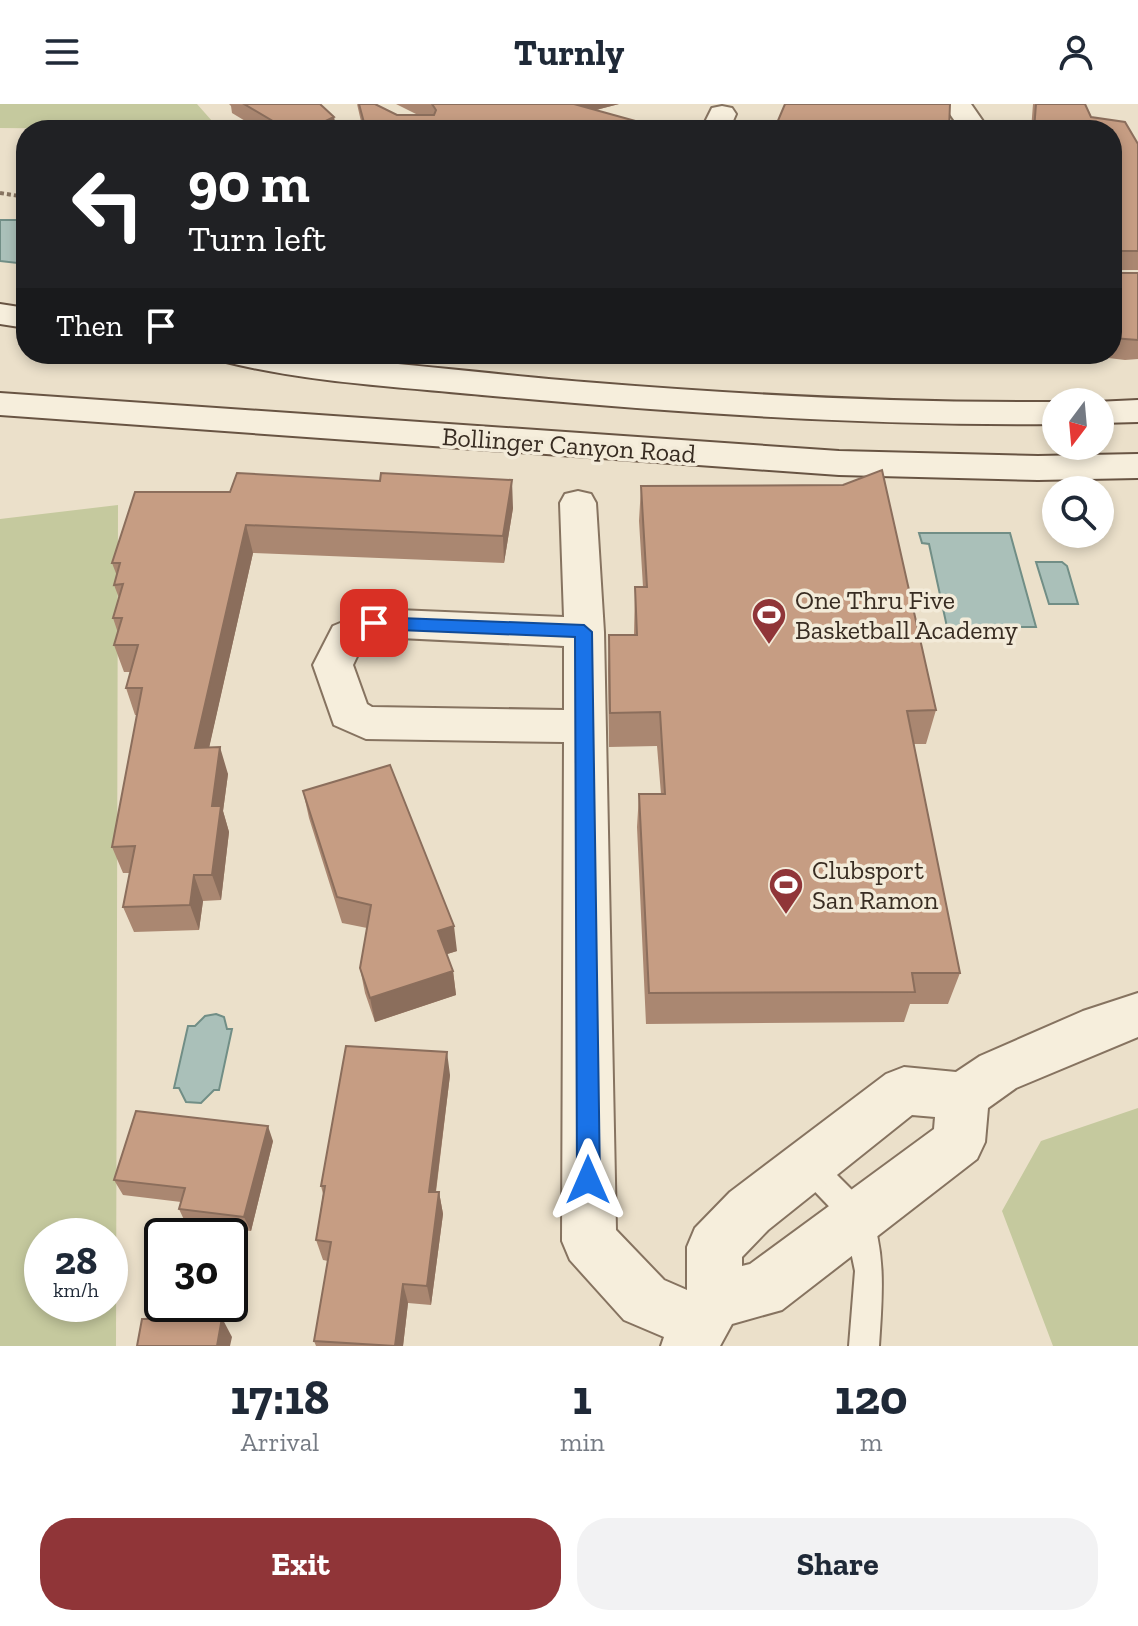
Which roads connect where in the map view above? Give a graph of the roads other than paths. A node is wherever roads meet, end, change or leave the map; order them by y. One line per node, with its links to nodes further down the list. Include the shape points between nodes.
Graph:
1 (311, 364): 5 (main road, Bollinger Canyon Road, via 607,395 837,410)
2 (0, 404): 6 (main road, Bollinger Canyon Road, via 839,463)
3 (1138, 411): 4 (main road)
4 (1114, 412)
5 (1042, 413)
6 (1138, 466)
7 (578, 503): 8 (street)
8 (584, 632): 9 (street); 9 (street, via 374,623 347,636 333,665 349,714 366,723)
9 (584, 726): 14 (street, via 589,1241 644,1300)
10 (1138, 1015): 11 (street, via 998,1072)
11 (963, 1096): 12 (street, via 904,1091); 13 (street, via 959,1142)
12 (808, 1165): 13 (lane); 14 (street, via 749,1211 714,1247)
13 (858, 1216): 14 (street, via 762,1290); 15 (lane, via 869,1271)
14 (701, 1323)
15 (864, 1346)

